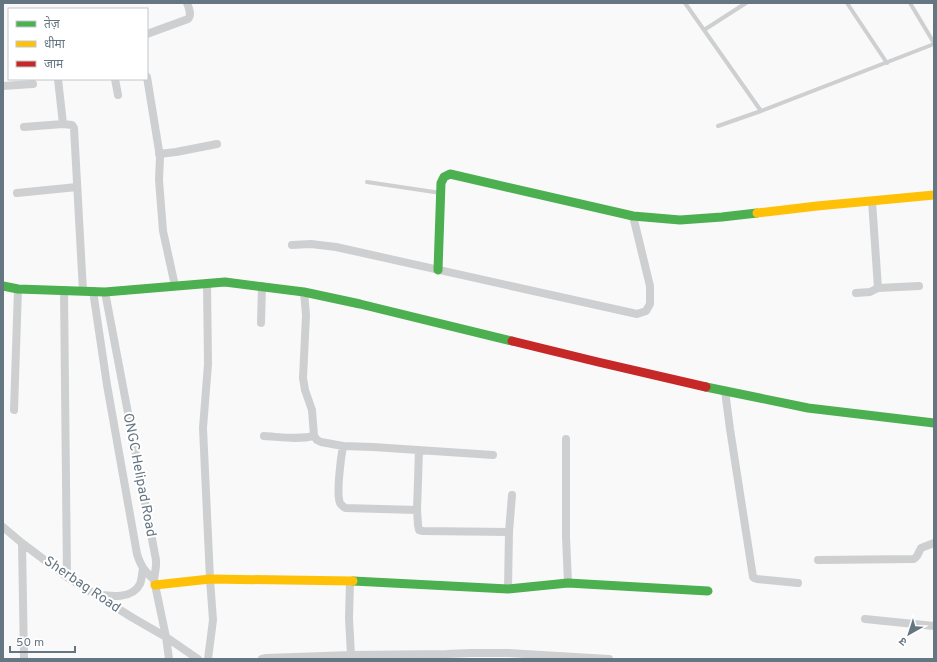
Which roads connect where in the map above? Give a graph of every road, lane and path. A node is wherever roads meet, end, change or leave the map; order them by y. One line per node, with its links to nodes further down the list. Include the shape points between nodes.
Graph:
1 (188, 3): 7 (street, via 188,19)
2 (685, 3): 6 (lane)
3 (746, 3): 6 (lane)
4 (847, 3): 9 (lane)
5 (910, 3): 8 (lane)
6 (704, 30): 16 (lane)
7 (148, 34)
8 (934, 43): 9 (lane)
9 (886, 63): 16 (lane)
10 (58, 80): 17 (street)
11 (115, 80): 15 (street)
12 (147, 80): 21 (street)
13 (33, 84): 14 (street)
14 (3, 86)
15 (118, 95)
16 (761, 111): 18 (lane)
17 (64, 124): 19 (street); 23 (street, via 72,125 74,128)
18 (718, 126)
19 (24, 127)
20 (217, 144): 21 (street)
21 (159, 154): 33 (street, via 163,231)
22 (367, 182): 25 (lane)
23 (77, 187): 24 (street); 39 (street)
24 (17, 193)
25 (441, 193): 28 (street, via 442,178 450,174); 30 (street)
26 (934, 195): 27 (street)
27 (872, 201): 28 (street, via 680,220); 36 (street)
28 (633, 216): 30 (street, via 650,286 650,304 646,311 637,314)
29 (292, 245): 30 (street, via 336,247)
30 (438, 270)
31 (207, 283): 33 (street); 34 (street, via 226,282); 63 (street, via 208,364 203,428)
32 (3, 286): 37 (street)
33 (175, 286): 41 (street)
34 (262, 286): 42 (street); 44 (street)
35 (919, 286): 36 (street)
36 (878, 288): 43 (street, via 870,292)
37 (18, 289): 38 (street); 46 (street)
38 (64, 290): 39 (street); 62 (street)
39 (83, 291): 40 (street)
40 (94, 291): 41 (street); 61 (street, via 107,385 137,554)
41 (105, 292): 65 (street, ONGC Helipad Road, via 156,560)
42 (304, 292): 45 (street); 49 (street, via 306,315 303,378 312,410)
43 (856, 293)
44 (261, 323)
45 (726, 391): 47 (street, via 808,408); 67 (street, via 753,577)
46 (14, 410)
47 (934, 423)
48 (264, 436): 49 (street)
49 (314, 436): 51 (street, via 321,442)
50 (566, 439): 66 (street)
51 (343, 446): 52 (street); 55 (street, via 340,468 342,506)
52 (419, 450): 53 (street); 55 (street)
53 (493, 455)
54 (512, 495): 57 (street)
55 (417, 510): 57 (street, via 419,530 423,531)
56 (3, 527): 58 (street, Sherbag Road)
57 (509, 532): 68 (street)
58 (22, 543): 62 (street, Sherbag Road); 75 (street)
59 (934, 543): 60 (street, via 921,548 914,559)
60 (818, 560)
61 (143, 568): 65 (street); 70 (street, via 140,584 134,592 122,595)
62 (67, 577): 70 (street, Sherbag Road)
63 (210, 579): 64 (street); 65 (street); 78 (street, via 213,620)
64 (350, 581): 68 (street); 74 (street)
65 (154, 583): 73 (street, ONGC Helipad Road)
66 (568, 583): 68 (street); 69 (street)
67 (798, 583)
68 (508, 589)
69 (708, 591)
70 (92, 594): 73 (street, Sherbag Road)
71 (865, 619): 72 (street)
72 (934, 626)
73 (166, 637): 76 (street, ONGC Helipad Road); 77 (street, Sherbag Road)
74 (351, 655): 79 (street); 80 (street, via 508,653)
75 (24, 659)
76 (169, 659)
77 (198, 659)
78 (208, 659)
79 (262, 659)
80 (609, 659)

